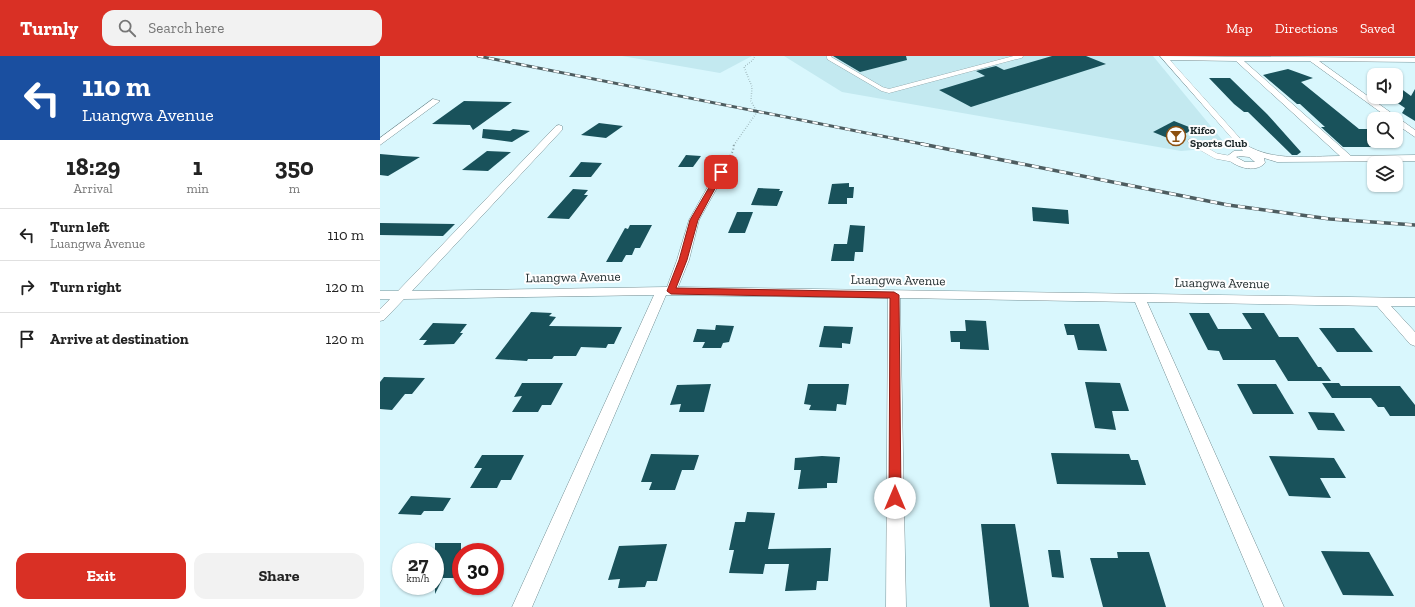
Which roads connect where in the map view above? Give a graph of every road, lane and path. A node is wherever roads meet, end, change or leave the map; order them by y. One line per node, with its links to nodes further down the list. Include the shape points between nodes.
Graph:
1 (754, 56): 19 (path, via 744,67 752,87 751,101 757,112 734,143 733,151)
2 (829, 56): 3 (lane, via 889,91)
3 (1021, 56)
4 (1164, 57): 6 (street); 15 (street)
5 (1310, 58): 6 (street); 7 (street); 9 (street)
6 (1238, 59): 16 (street)
7 (1415, 60)
8 (436, 101): 14 (street)
9 (1385, 112)
10 (1403, 125): 12 (street)
11 (559, 128): 22 (street)
12 (1415, 134)
13 (1190, 141): 15 (lane, via 1216,156)
14 (380, 142)
15 (1240, 153): 18 (street); 18 (street, via 1238,163 1247,165)
16 (1348, 158): 17 (street); 18 (street)
17 (1415, 158)
18 (1262, 159)
19 (721, 172): 20 (street, via 694,220 683,260)
20 (667, 291): 22 (street, Luangwa Avenue); 23 (street, Luangwa Avenue); 29 (street)
21 (380, 295): 22 (street, Luangwa Avenue)
22 (401, 295): 27 (street)
23 (894, 295): 24 (street, Luangwa Avenue); 30 (street)
24 (1139, 297): 25 (street, Luangwa Avenue); 31 (street)
25 (1380, 302): 26 (street, Luangwa Avenue); 28 (street)
26 (1415, 302)
27 (380, 317)
28 (1415, 341)
29 (522, 607)
30 (896, 607)
31 (1274, 607)

